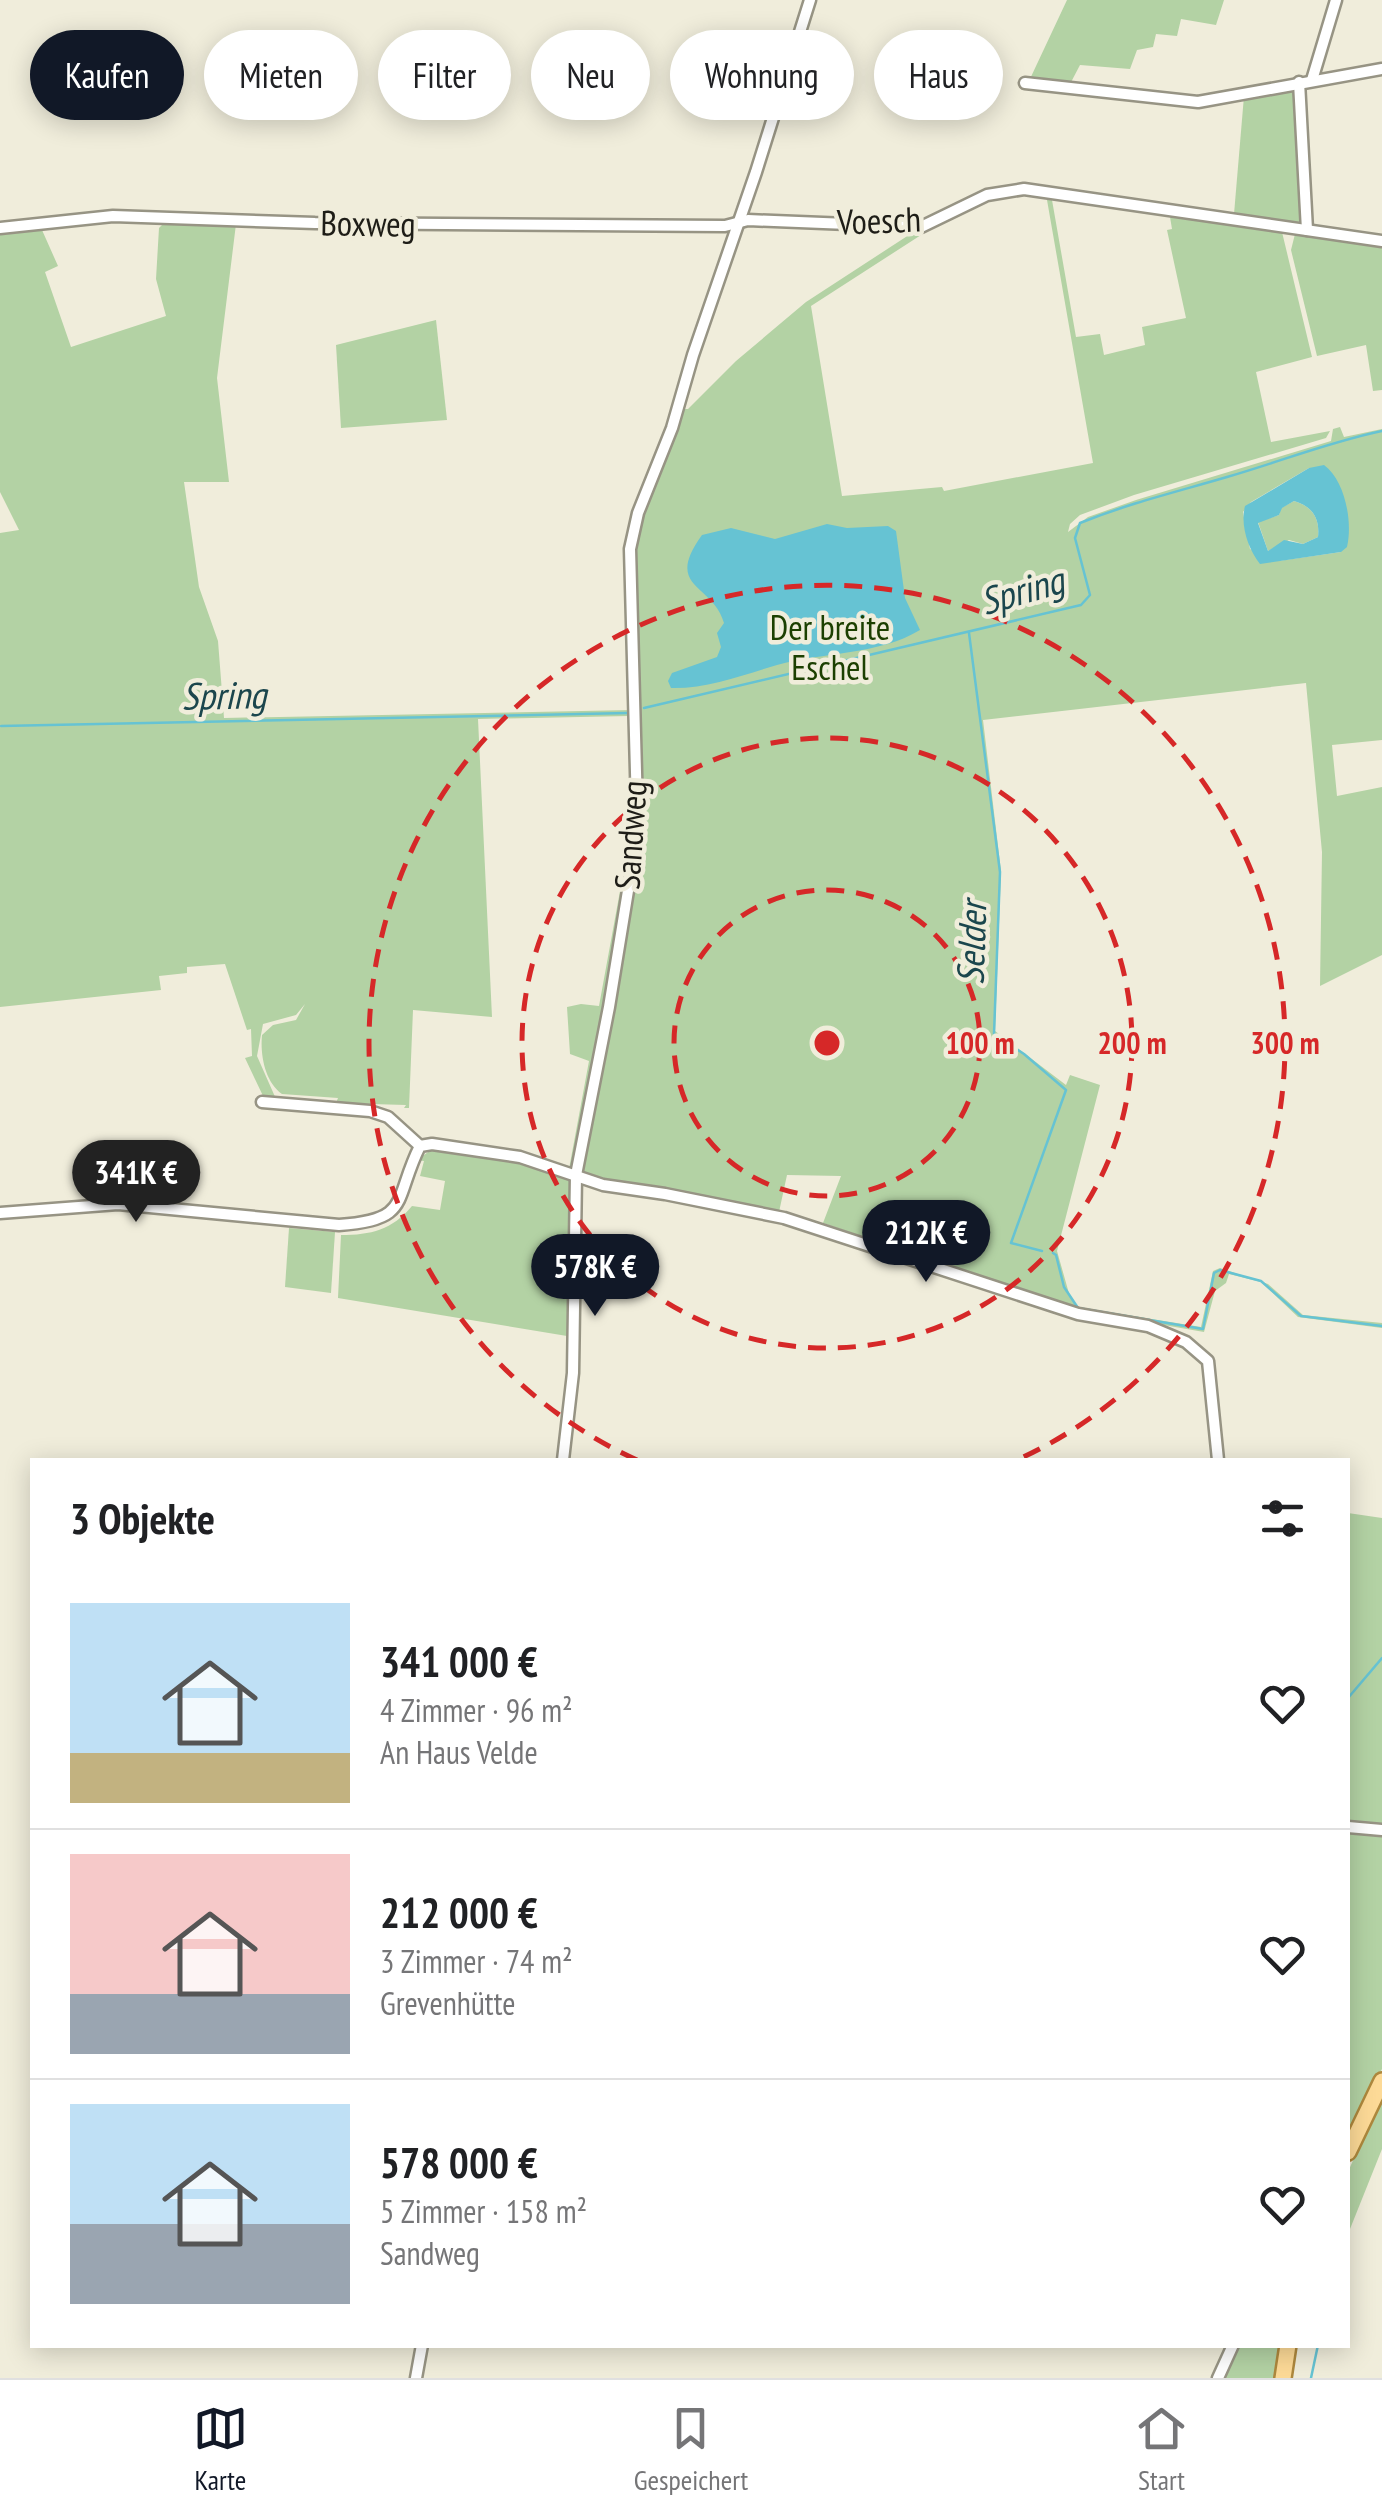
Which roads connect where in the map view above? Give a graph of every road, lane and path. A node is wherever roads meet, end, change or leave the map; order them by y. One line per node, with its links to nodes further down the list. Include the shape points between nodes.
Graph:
1 (810, 0): 7 (street)
2 (1336, 0): 4 (street)
3 (1382, 69): 4 (street)
4 (1312, 80): 5 (street)
5 (1298, 82): 6 (street, via 1198,102); 9 (street)
6 (1025, 83)
7 (737, 223): 8 (street, Boxweg, via 376,224 113,216); 9 (street, Voesch, via 921,227 987,195 1024,189); 13 (street, Sandweg, via 630,549 634,854)
8 (0, 228)
9 (1306, 230): 10 (street, Voesch)
10 (1382, 242)
11 (262, 1102): 12 (street, via 388,1117)
12 (420, 1146): 13 (street, via 520,1157); 14 (street, via 400,1204 366,1223 118,1204)
13 (576, 1175): 15 (street, Sandweg, via 574,1372); 16 (street, via 798,1222 1078,1314 1148,1326 1186,1342 1208,1360)
14 (0, 1213)
15 (562, 1458)
16 (1218, 1458)
17 (1350, 1827): 18 (street)
18 (1382, 1830)
19 (1382, 2081): 20 (main road)
20 (1350, 2148)
21 (421, 2348): 24 (street)
22 (1231, 2348): 25 (street)
23 (1288, 2348): 26 (main road)
24 (416, 2378)
25 (1218, 2378)
26 (1283, 2378)

